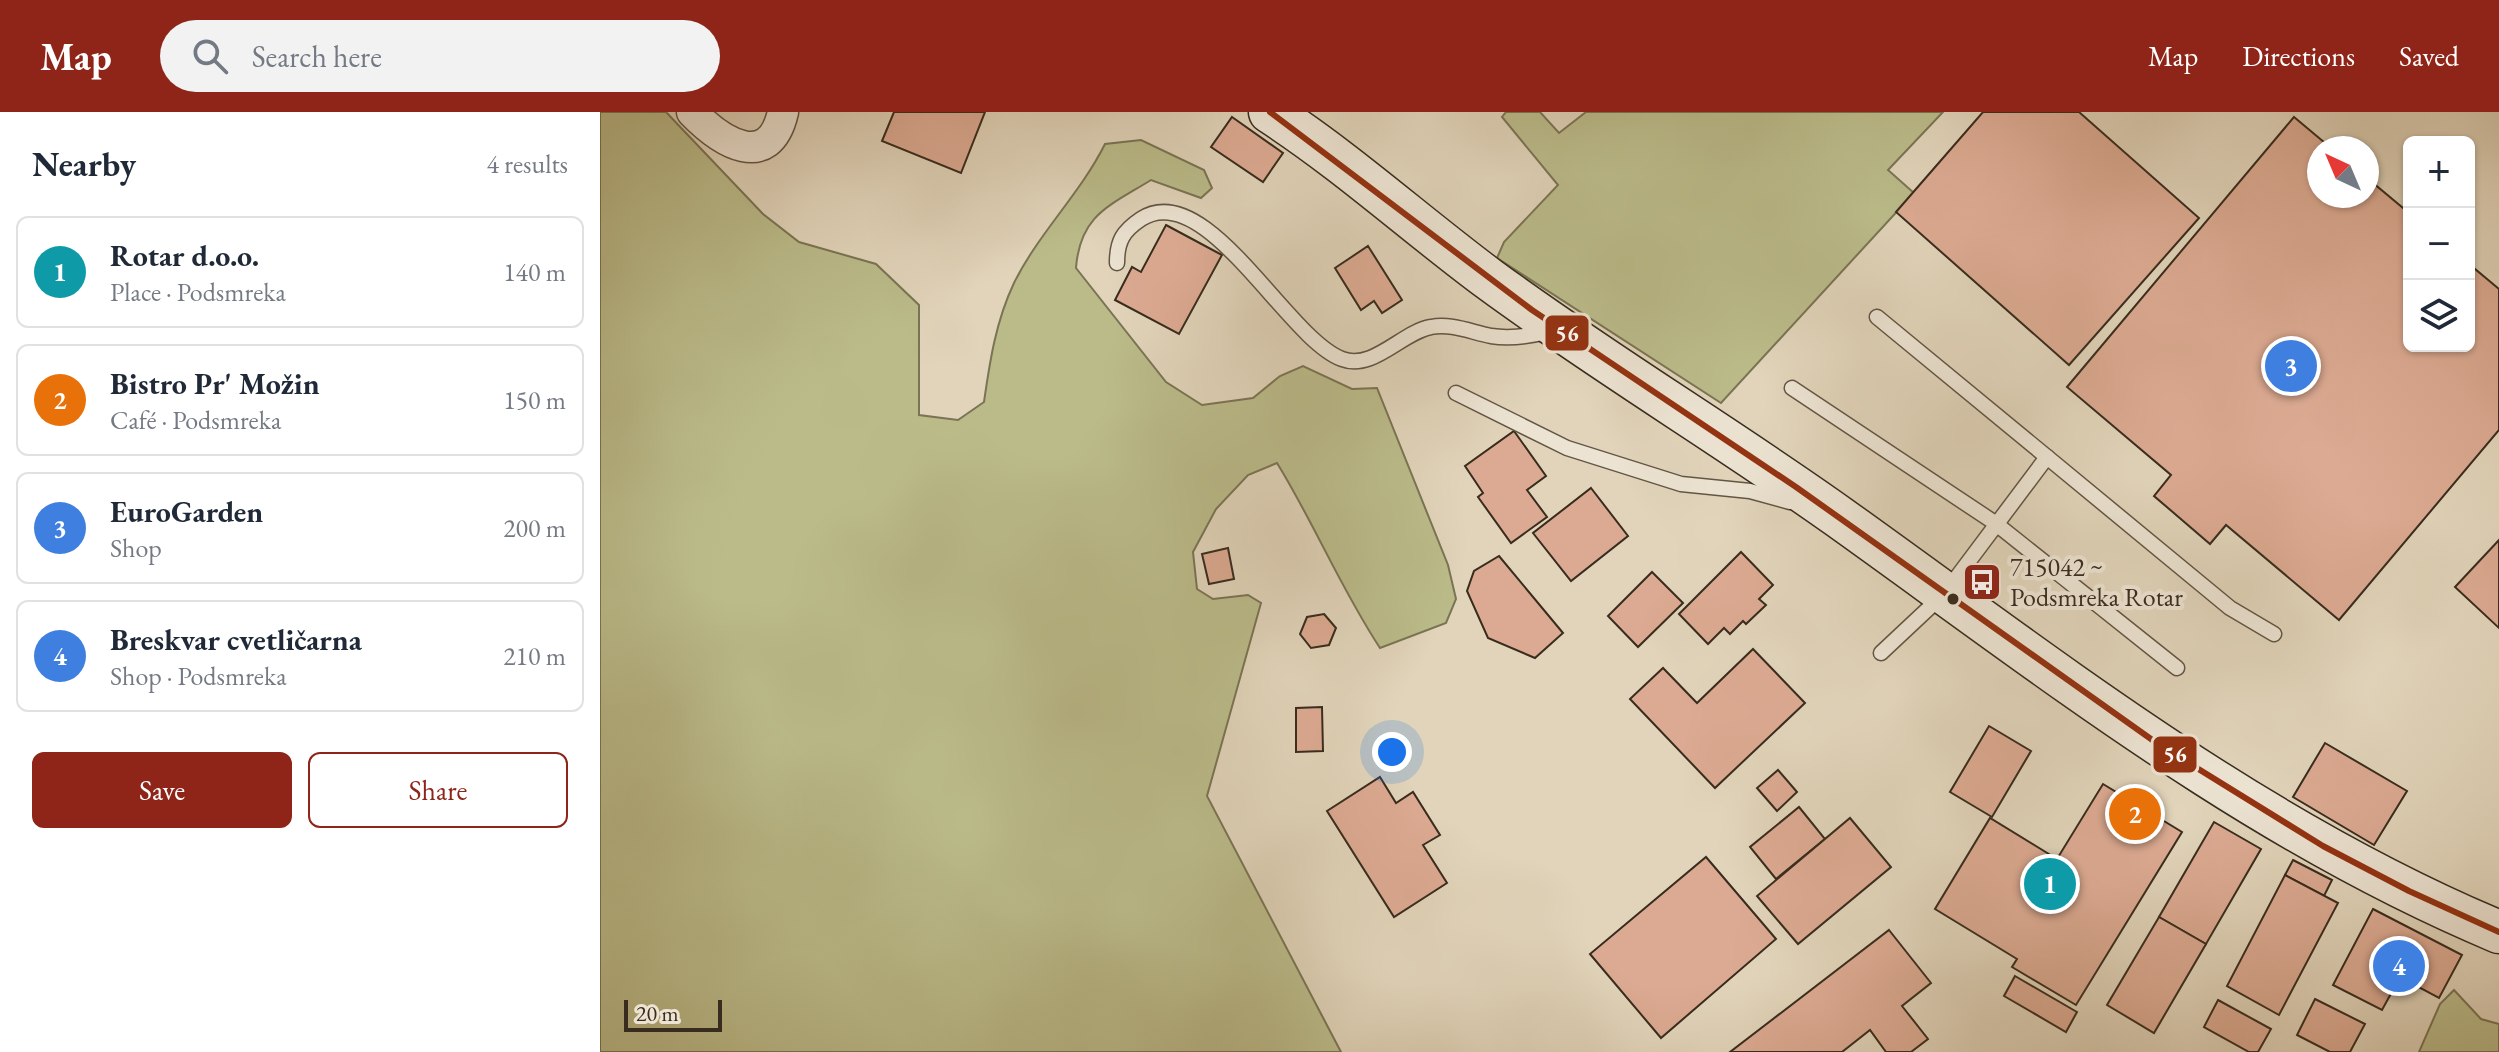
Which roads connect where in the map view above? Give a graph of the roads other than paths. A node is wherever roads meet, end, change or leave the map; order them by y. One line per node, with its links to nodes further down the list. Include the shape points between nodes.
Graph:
1 (692, 112): 2 (street, via 742,148 763,146 779,130)
2 (783, 112)
3 (1270, 112): 6 (street)
4 (1117, 263): 6 (lane, via 1117,244 1128,227 1152,212 1176,212 1223,242 1312,341 1346,361 1365,360 1430,327 1527,337)
5 (1877, 317): 9 (lane)
6 (1559, 329): 10 (street)
7 (1792, 388): 11 (lane)
8 (1456, 393): 10 (lane, via 1567,448 1681,484 1750,491)
9 (2047, 457): 11 (lane); 13 (lane, via 2230,608)
10 (1833, 513): 12 (street)
11 (1995, 523): 12 (lane); 15 (lane)
12 (1945, 593): 14 (lane); 16 (street, via 2138,733 2253,808 2421,899)
13 (2274, 634)
14 (1881, 653)
15 (2177, 668)
16 (2499, 932)

